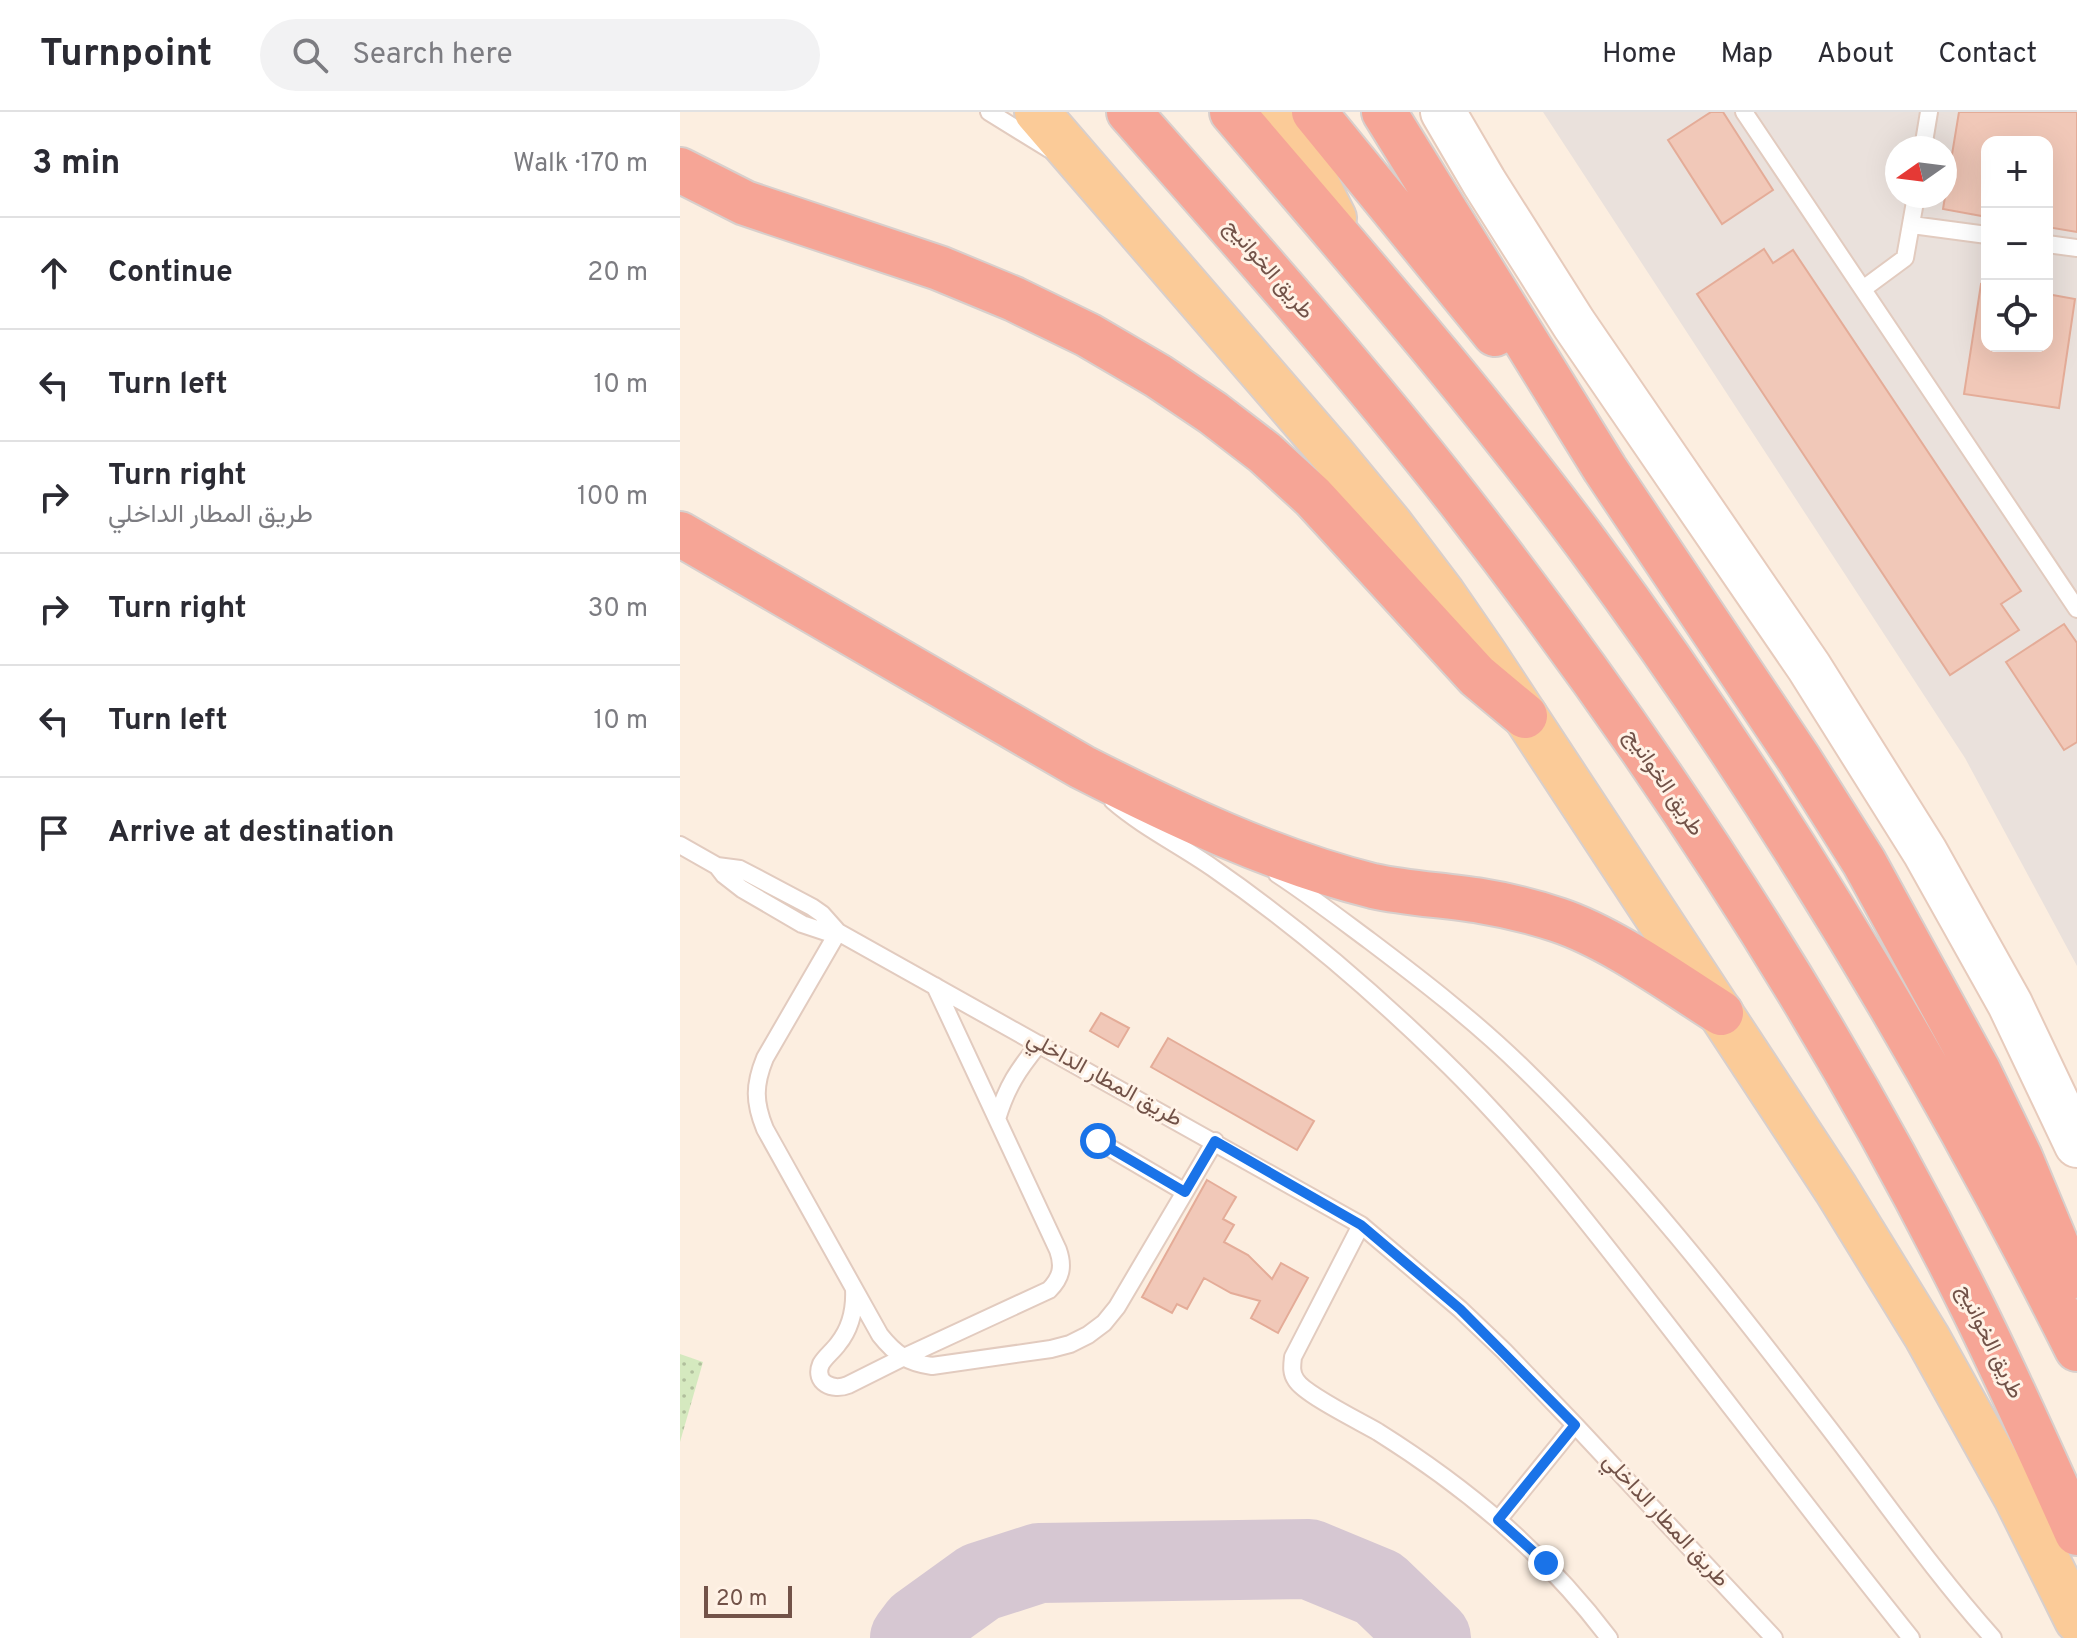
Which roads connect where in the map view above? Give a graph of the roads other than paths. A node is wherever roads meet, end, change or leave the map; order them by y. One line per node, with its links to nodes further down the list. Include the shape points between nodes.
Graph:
1 (989, 112): 13 (lane)
2 (1037, 112): 13 (main road)
3 (1129, 112): 46 (highway, طريق الخوانيج, via 1296,302 1458,499 1695,830 1840,1062 1907,1182 2010,1384)
4 (1232, 112): 20 (highway)
5 (1271, 112): 20 (main road, via 1311,172)
6 (1314, 112): 23 (highway)
7 (1384, 112): 23 (highway)
8 (1443, 112): 37 (street, via 1574,324 1809,667 1925,852 2010,1004)
9 (1744, 112): 22 (lane)
10 (1929, 112): 11 (lane)
11 (1925, 136)
12 (680, 170): 15 (highway)
13 (1096, 179): 26 (main road, via 1390,524)
14 (680, 182): 15 (main road)
15 (745, 203): 26 (highway, via 1014,299 1088,335 1180,391 1265,453 1313,497 1477,676)
16 (1914, 208): 17 (lane)
17 (1912, 225): 18 (lane); 22 (lane, via 1905,258)
18 (1981, 234)
19 (2053, 245): 21 (lane)
20 (1346, 246): 42 (highway, via 1520,455 1745,770 1898,1017)
21 (2077, 248)
22 (1863, 289): 25 (lane)
23 (1605, 469): 41 (highway, via 1864,862 1978,1070)
24 (680, 534): 27 (highway)
25 (2077, 609)
26 (1525, 716): 32 (main road)
27 (1082, 767): 28 (highway); 50 (lane, via 1129,815 1211,867 1364,986 1497,1116 1574,1204)
28 (1191, 819): 32 (highway, via 1328,874 1559,920 1620,950); 51 (lane, via 1298,888 1400,964 1522,1067 1580,1126 1802,1393)
29 (680, 845): 30 (lane, طريق المطار الداخلي, via 800,900)
30 (838, 932): 31 (lane, طريق المطار الداخلي); 40 (lane, via 765,1058 756,1094 765,1129)
31 (934, 986): 33 (lane, طريق المطار الداخلي); 34 (lane)
32 (1721, 1013): 47 (main road, via 1927,1337)
33 (1039, 1044): 34 (lane, via 1011,1082); 36 (lane, طريق المطار الداخلي)
34 (997, 1119): 43 (lane, via 1058,1250 1061,1274 1049,1290)
35 (1098, 1141): 38 (lane)
36 (1215, 1141): 38 (lane); 39 (lane, طريق المطار الداخلي)
37 (2077, 1145)
38 (1185, 1192): 43 (lane, via 1117,1307 1088,1335 1051,1349 932,1366)
39 (1361, 1225): 44 (lane, طريق المطار الداخلي, via 1460,1309); 45 (lane, via 1293,1357 1294,1378 1453,1482)
40 (854, 1288): 43 (lane, via 880,1335); 43 (lane, via 849,1325 821,1364 824,1382 840,1389)
41 (2077, 1295)
42 (2077, 1349)
43 (902, 1358)
44 (1575, 1425): 45 (lane); 49 (lane, طريق المطار الداخلي)
45 (1498, 1520): 48 (lane, via 1546,1563)
46 (2077, 1533)
47 (2077, 1620)
48 (1609, 1638)
49 (1774, 1638)
50 (1911, 1638)
51 (1993, 1638)

